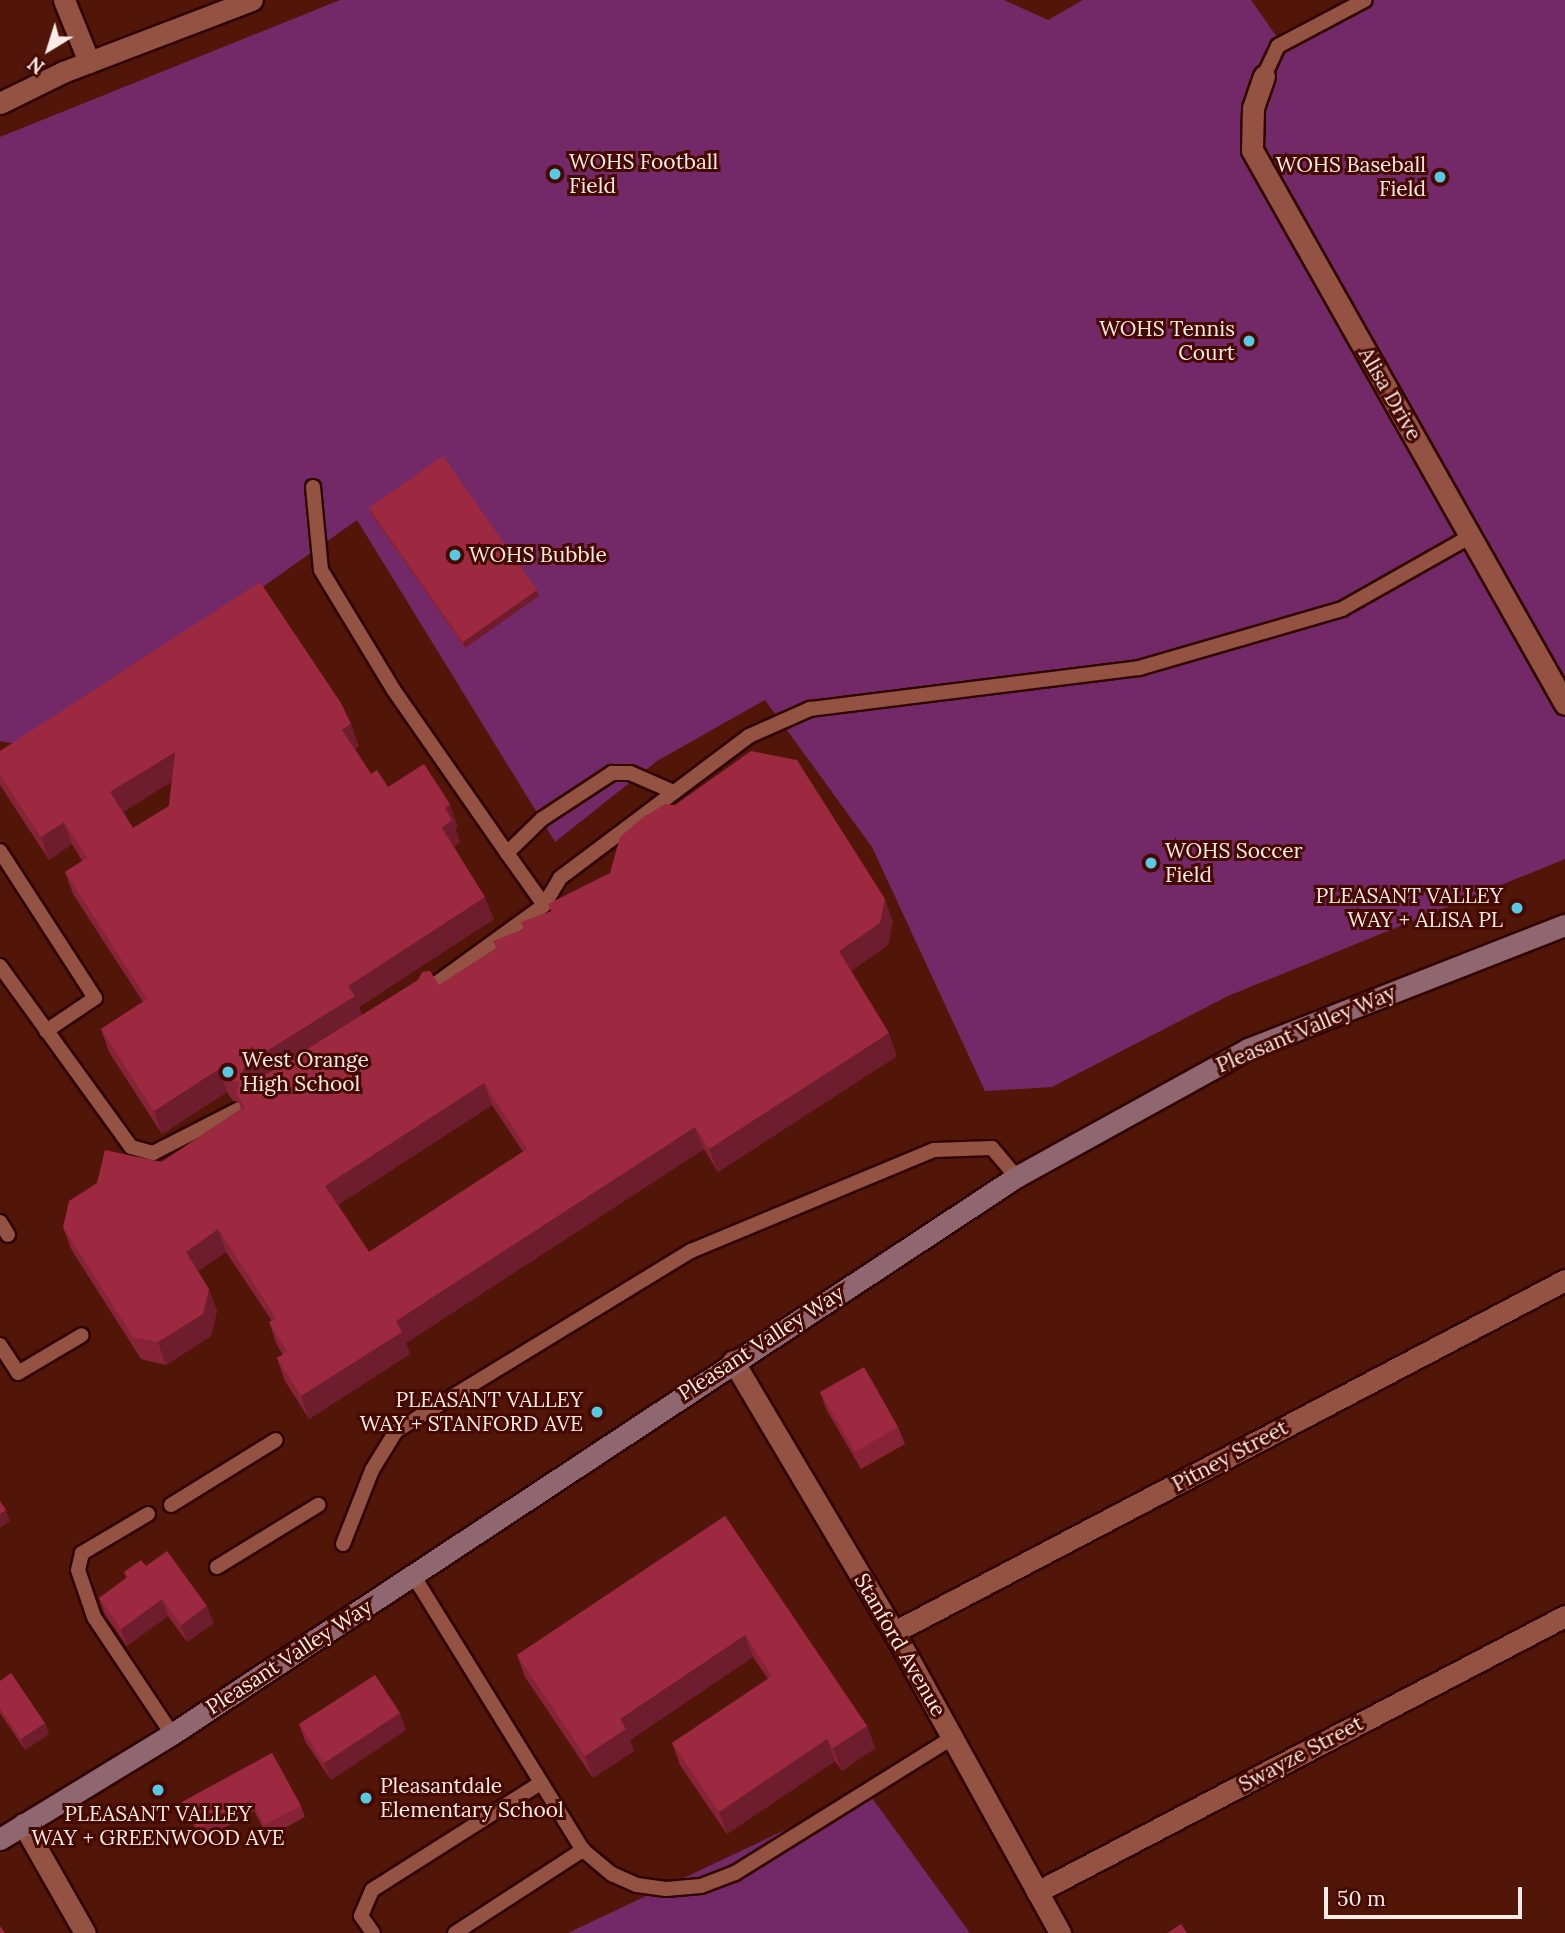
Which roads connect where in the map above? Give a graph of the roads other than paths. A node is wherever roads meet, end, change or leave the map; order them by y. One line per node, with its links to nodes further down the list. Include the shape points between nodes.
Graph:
1 (64, 0): 4 (street)
2 (252, 0): 4 (street)
3 (1365, 0): 5 (lane, via 1278,46)
4 (89, 62): 6 (street)
5 (1264, 76): 8 (street, Alisa Drive, via 1253,108 1252,150)
6 (0, 103)
7 (313, 486): 12 (lane, via 321,570 393,689)
8 (1471, 537): 9 (street, Alisa Drive); 10 (lane, via 1342,609 1139,668 810,709 749,736)
9 (1565, 704)
10 (674, 792): 12 (lane, via 630,773 612,773 542,819); 13 (lane, via 560,878)
11 (0, 851): 17 (lane, via 95,998)
12 (507, 853): 13 (lane)
13 (544, 905): 16 (lane)
14 (1565, 925): 19 (main road, Pleasant Valley Way, via 1248,1049)
15 (0, 966): 17 (lane)
16 (433, 985)
17 (46, 1031): 18 (lane, via 131,1147 153,1153)
18 (239, 1109)
19 (1016, 1177): 23 (main road, Pleasant Valley Way); 28 (lane, via 992,1148 933,1150 691,1251 396,1431 372,1470)
20 (1565, 1280): 32 (street, Pitney Street)
21 (82, 1335): 22 (lane, via 18,1373)
22 (0, 1345)
23 (733, 1361): 30 (main road, Pleasant Valley Way); 32 (street, Stanford Avenue)
24 (276, 1440): 25 (lane)
25 (171, 1505)
26 (317, 1505): 29 (lane)
27 (148, 1514): 33 (lane, via 82,1553 78,1570 94,1617)
28 (343, 1544)
29 (218, 1567)
30 (413, 1575): 33 (main road, Pleasant Valley Way); 35 (lane)
31 (1565, 1616): 39 (street, Swayze Street)
32 (894, 1632): 34 (street, Stanford Avenue)
33 (172, 1734): 36 (main road, Pleasant Valley Way)
34 (952, 1738): 38 (lane, via 735,1873 701,1886 666,1889 637,1885 612,1874); 39 (street, Stanford Avenue)
35 (539, 1784): 38 (lane); 41 (lane, via 372,1890 360,1916)
36 (23, 1824): 37 (main road, Pleasant Valley Way); 40 (street)
37 (0, 1839)
38 (583, 1850): 42 (lane)
39 (1037, 1892): 43 (street, Stanford Avenue)
40 (85, 1933)
41 (373, 1933)
42 (455, 1933)
43 (1060, 1933)

